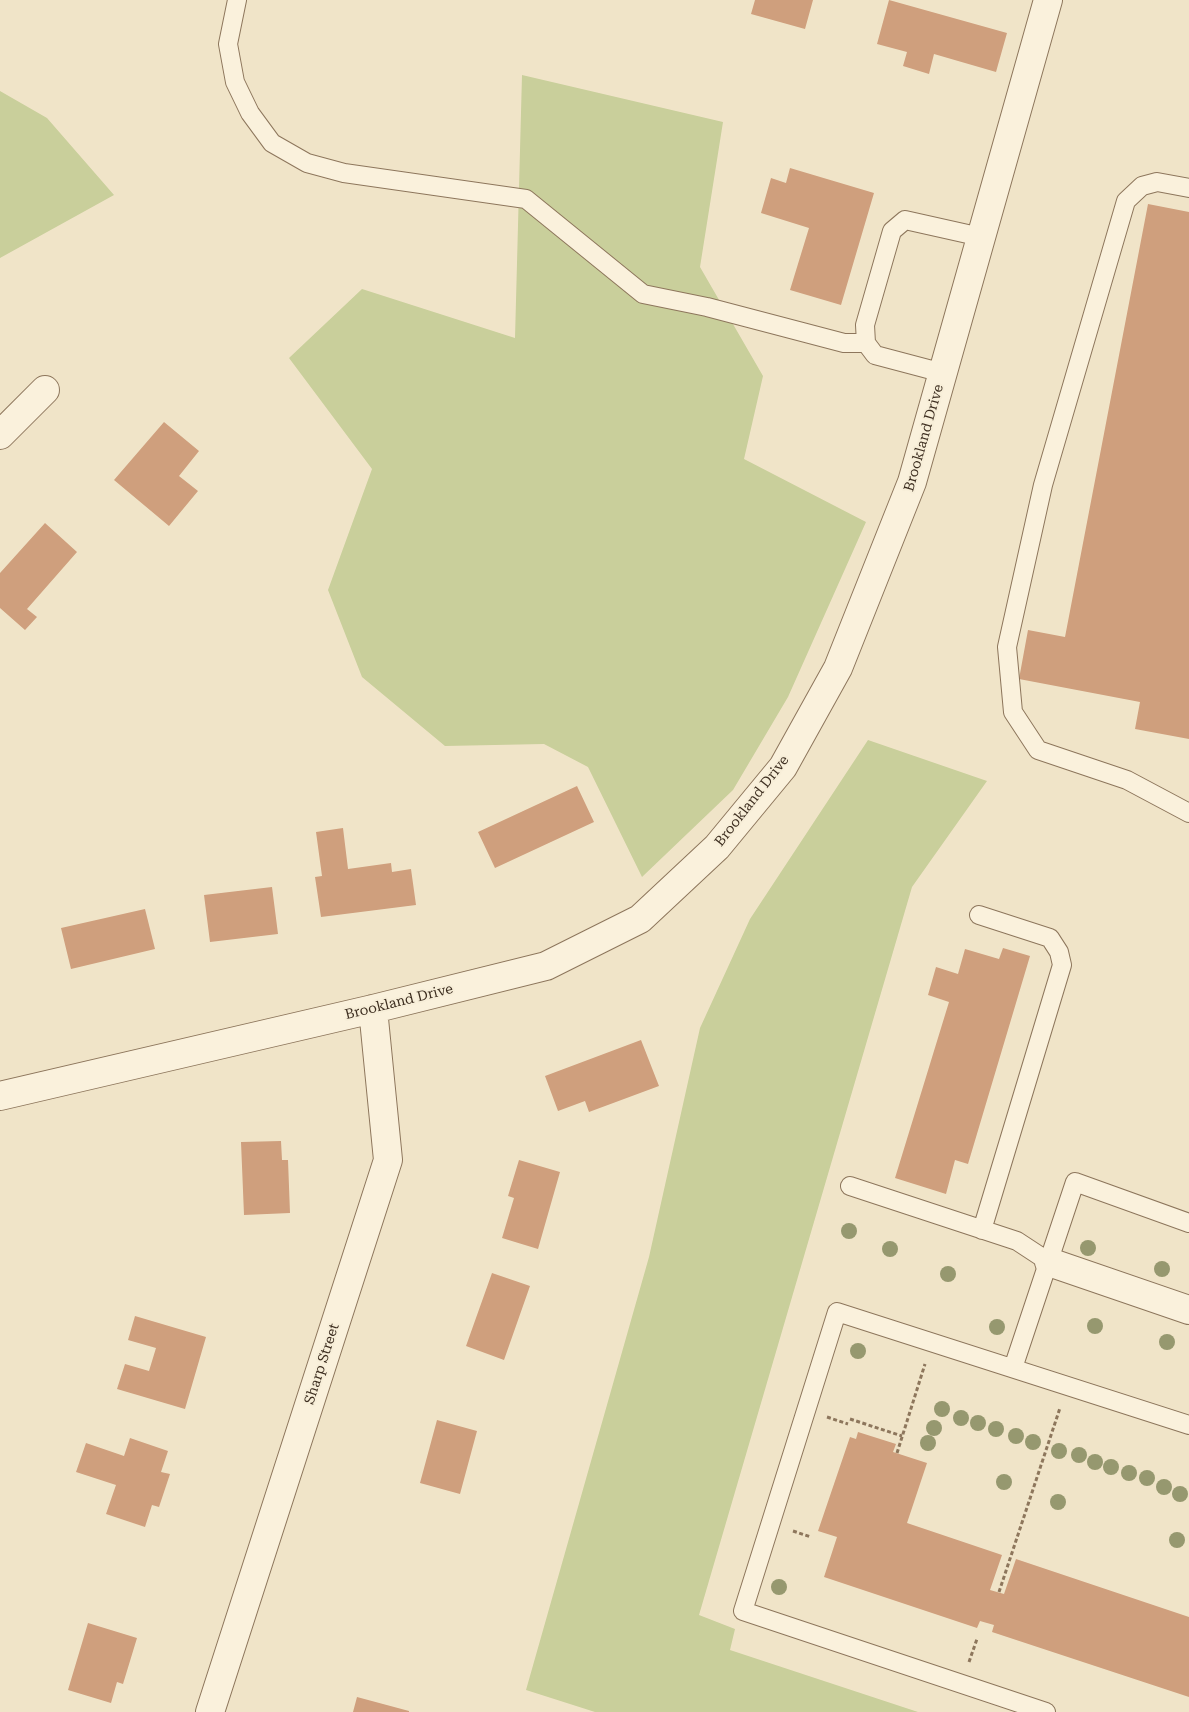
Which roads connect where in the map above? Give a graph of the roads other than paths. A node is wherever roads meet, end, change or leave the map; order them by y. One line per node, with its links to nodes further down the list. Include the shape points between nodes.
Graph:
1 (237, 0): 5 (lane, via 228,44 236,82 250,114 272,143 307,164 344,173 526,199 643,294 707,307 844,343)
2 (1048, 0): 4 (street, Brookland Drive)
3 (1189, 188): 9 (lane, via 1157,182 1142,186 1126,201 1043,485 1007,647 1013,712 1038,750 1127,780)
4 (981, 237): 5 (lane, via 905,220 892,231 865,325); 6 (street, Brookland Drive)
5 (866, 343): 6 (lane, via 875,355)
6 (943, 373): 11 (street, Brookland Drive, via 912,482 838,668 782,767 717,847 640,919 546,966)
7 (45, 390): 8 (street)
8 (0, 435)
9 (1189, 813)
10 (979, 915): 15 (lane, via 1050,938 1059,952 1062,965)
11 (373, 1009): 12 (street, Brookland Drive); 20 (street, Sharp Street, via 388,1160)
12 (0, 1096)
13 (850, 1186): 15 (lane)
14 (1189, 1223): 16 (lane, via 1075,1182)
15 (982, 1230): 16 (lane, via 1017,1241)
16 (1048, 1262): 17 (street); 18 (lane)
17 (1189, 1310)
18 (1013, 1368): 19 (lane); 21 (lane, via 837,1312 743,1611)
19 (1189, 1425)
20 (210, 1712)
21 (1046, 1712)

